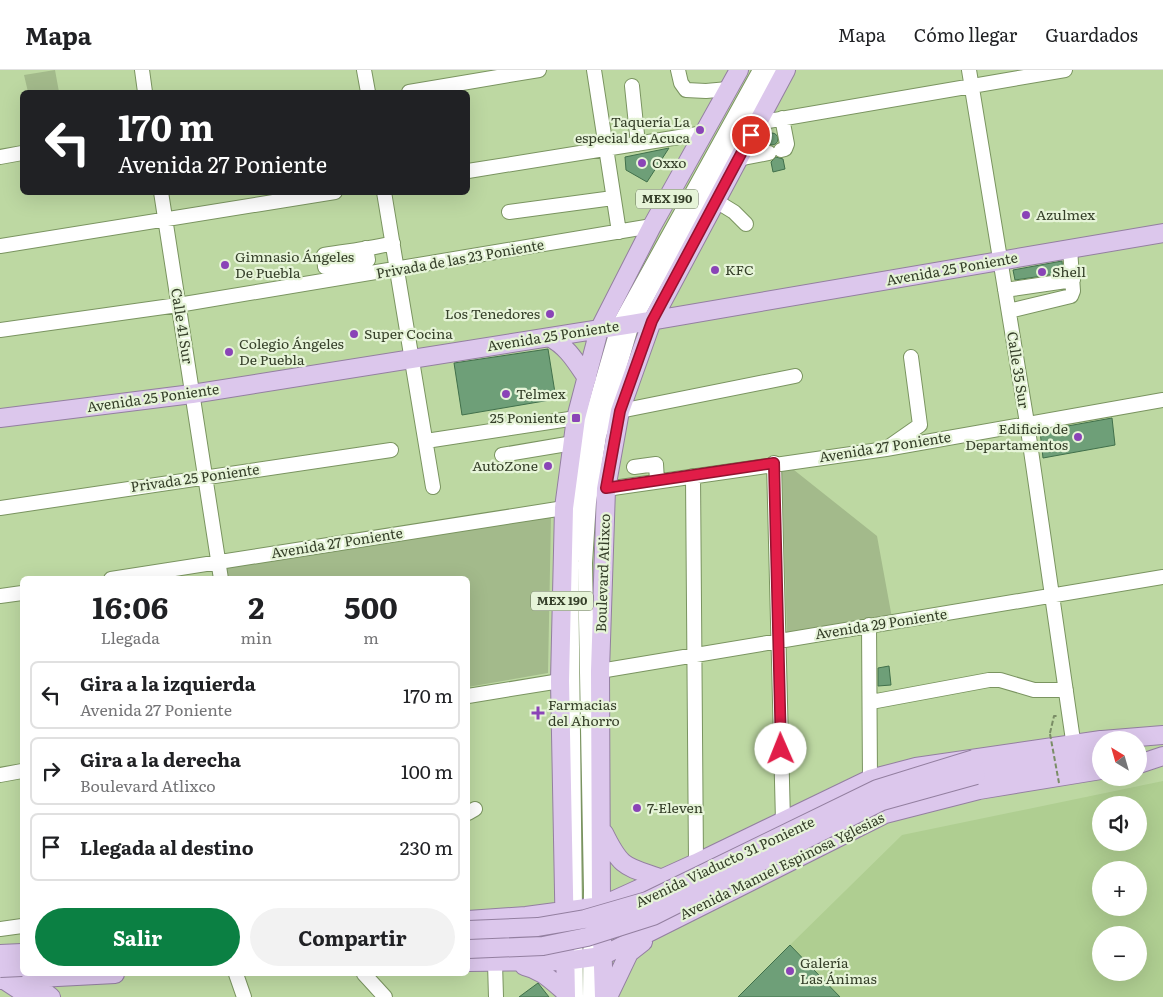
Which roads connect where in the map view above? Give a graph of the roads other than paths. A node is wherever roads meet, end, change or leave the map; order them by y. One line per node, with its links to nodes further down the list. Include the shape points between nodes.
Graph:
1 (142, 70): 15 (street)
2 (364, 70): 16 (street)
3 (538, 70): 17 (street)
4 (594, 70): 22 (street)
5 (678, 70): 14 (street, via 686,90)
6 (739, 70): 14 (main road, Boulevard Atlixco / MEX 190)
7 (760, 70): 49 (street)
8 (772, 70): 49 (street)
9 (786, 70): 19 (main road, Boulevard Atlixco / MEX 190)
10 (969, 70): 13 (street, Calle 35 Sur)
11 (1065, 70): 13 (street)
12 (632, 86): 21 (street)
13 (972, 86): 18 (street); 42 (street, Calle 35 Sur)
14 (728, 89): 20 (main road, Boulevard Atlixco / MEX 190)
15 (145, 90)
16 (368, 90)
17 (421, 90)
18 (782, 118): 19 (street); 25 (street, via 785,149)
19 (757, 123): 25 (main road, Boulevard Atlixco / MEX 190)
20 (704, 134): 21 (street); 35 (main road, Boulevard Atlixco / MEX 190)
21 (638, 144): 22 (street)
22 (605, 149): 26 (street); 30 (street)
23 (20, 153): 24 (street)
24 (0, 157)
25 (738, 159): 31 (main road, Boulevard Atlixco / MEX 190)
26 (470, 171)
27 (161, 195): 33 (street, Calle 41 Sur)
28 (317, 195): 33 (street)
29 (385, 195): 38 (street)
30 (613, 198): 32 (street); 36 (street)
31 (716, 201): 34 (street); 48 (main road, Boulevard Atlixco / MEX 190)
32 (509, 212)
33 (165, 220): 39 (street); 46 (street, Calle 41 Sur)
34 (746, 224)
35 (652, 226): 36 (street, Privada de las 23 Poniente); 51 (main road, Boulevard Atlixco / MEX 190)
36 (619, 232): 43 (street, Privada de las 23 Poniente)
37 (1163, 233): 41 (main road, Avenida 25 Poniente)
38 (393, 243): 40 (street); 43 (street)
39 (0, 246)
40 (366, 248)
41 (1070, 253): 42 (main road, Avenida 25 Poniente); 44 (street)
42 (1004, 264): 45 (street, Calle 35 Sur); 48 (main road, Avenida 25 Poniente)
43 (398, 270): 46 (street, Privada de las 23 Poniente); 54 (street)
44 (1073, 280): 45 (street); 47 (street, via 1071,296)
45 (1008, 290): 47 (street, Calle 35 Sur)
46 (178, 306): 50 (street, Privada de las 23 Poniente); 57 (street, Calle 41 Sur)
47 (1012, 311): 62 (street, Calle 35 Sur)
48 (652, 321): 49 (main road, Avenida 25 Poniente); 59 (main road, Boulevard Atlixco / MEX 190)
49 (625, 326): 51 (main road, Avenida 25 Poniente); 111 (street, via 587,434 571,561)
50 (0, 330)
51 (599, 330): 52 (main road, Avenida 25 Poniente); 56 (main road, Boulevard Atlixco / MEX 190)
52 (549, 338): 54 (main road, Avenida 25 Poniente); 56 (main road, via 572,355)
53 (911, 357): 65 (street, via 920,424)
54 (413, 358): 57 (main road, Avenida 25 Poniente); 63 (street)
55 (795, 376): 59 (street)
56 (587, 378): 61 (main road, Boulevard Atlixco / MEX 190)
57 (192, 394): 60 (main road, Avenida 25 Poniente); 71 (street, Calle 41 Sur)
58 (1163, 400): 62 (street, Avenida 27 Poniente)
59 (620, 411): 74 (main road, Boulevard Atlixco / MEX 190)
60 (0, 418)
61 (576, 418): 63 (street); 64 (main road, Boulevard Atlixco / MEX 190)
62 (1027, 423): 65 (street, Avenida 27 Poniente); 83 (street, Calle 35 Sur)
63 (426, 441): 73 (street)
64 (573, 443): 67 (street); 76 (main road, Boulevard Atlixco / MEX 190)
65 (886, 449): 68 (street, Avenida 27 Poniente)
66 (391, 450): 71 (street, Privada 25 Poniente)
67 (502, 454)
68 (774, 463): 70 (street, Avenida 27 Poniente); 85 (street)
69 (634, 467): 72 (street, via 662,463)
70 (693, 476): 72 (street, Avenida 27 Poniente); 86 (street)
71 (205, 477): 75 (street, Privada 25 Poniente); 77 (street, Calle 41 Sur)
72 (657, 482): 74 (street, Avenida 27 Poniente)
73 (434, 487)
74 (606, 488): 87 (main road, Boulevard Atlixco / MEX 190)
75 (0, 508)
76 (564, 508): 77 (street, Avenida 27 Poniente); 88 (main road, Boulevard Atlixco / MEX 190)
77 (218, 562): 78 (street, Avenida 27 Poniente); 79 (street, Calle 41 Sur)
78 (130, 576)
79 (220, 576)
80 (1163, 577): 83 (street, Avenida 29 Poniente)
81 (20, 593): 82 (street)
82 (0, 596)
83 (1052, 597): 84 (street, Avenida 29 Poniente); 89 (street, Calle 35 Sur)
84 (869, 625): 85 (street, Avenida 29 Poniente); 91 (street)
85 (778, 641): 86 (street, Avenida 29 Poniente); 106 (street)
86 (694, 655): 87 (street, Avenida 29 Poniente); 108 (street)
87 (600, 671): 107 (main road, Boulevard Atlixco / MEX 190)
88 (560, 681): 90 (street); 111 (main road, Boulevard Atlixco / MEX 190)
89 (1066, 690): 91 (street, via 1034,690 989,680); 97 (street, Calle 35 Sur)
90 (470, 696)
91 (870, 702): 105 (street)
92 (1163, 735): 93 (main road)
93 (1148, 736)
94 (1092, 744): 97 (main road)
95 (1148, 750): 96 (main road)
96 (1163, 750)
97 (1074, 751): 98 (main road); 101 (main road)
98 (1092, 754)
99 (1163, 756): 100 (main road)
100 (1148, 761)
101 (975, 767): 105 (main road, via 916,767); 116 (main road, Avenida Viaducto 31 Poniente, bridge, via 877,789 647,901 585,919 538,927); 117 (main road, Avenida Viaducto 31 Poniente, bridge, via 882,801 653,916 587,937 543,946)
102 (20, 771): 104 (street)
103 (1092, 771): 110 (main road, Avenida Manuel Espinosa Yglesias, via 979,790 885,814)
104 (0, 775)
105 (870, 779): 106 (main road)
106 (783, 821): 108 (main road)
107 (602, 830): 109 (main road, via 622,864); 111 (main road, Boulevard Atlixco / MEX 190)
108 (696, 863): 109 (main road); 110 (main road)
109 (663, 879): 111 (main road)
110 (703, 906): 113 (main road, Avenida Manuel Espinosa Yglesias)
111 (582, 908): 112 (main road); 119 (main road, Boulevard Atlixco / MEX 190); 119 (main road, Boulevard Atlixco / MEX 190)
112 (470, 920)
113 (664, 925): 119 (main road, Avenida Manuel Espinosa Yglesias); 134 (main road, via 629,953)
114 (20, 926): 115 (street)
115 (0, 929)
116 (470, 930)
117 (470, 949)
118 (12, 951): 125 (main road)
119 (583, 959): 121 (main road, Avenida Manuel Espinosa Yglesias); 126 (main road, Boulevard Atlixco / MEX 190); 132 (street); 133 (main road, Boulevard Atlixco / MEX 190)
120 (470, 962): 121 (main road, Avenida Manuel Espinosa Yglesias)
121 (501, 963): 126 (main road, via 535,968); 131 (street)
122 (80, 976): 125 (main road); 128 (main road, via 60,992)
123 (237, 976): 129 (street)
124 (366, 976): 130 (street)
125 (12, 977): 127 (main road)
126 (569, 995)
127 (51, 997)
128 (59, 997)
129 (244, 997)
130 (385, 997)
131 (496, 997)
132 (590, 997)
133 (604, 997)
134 (608, 997)

